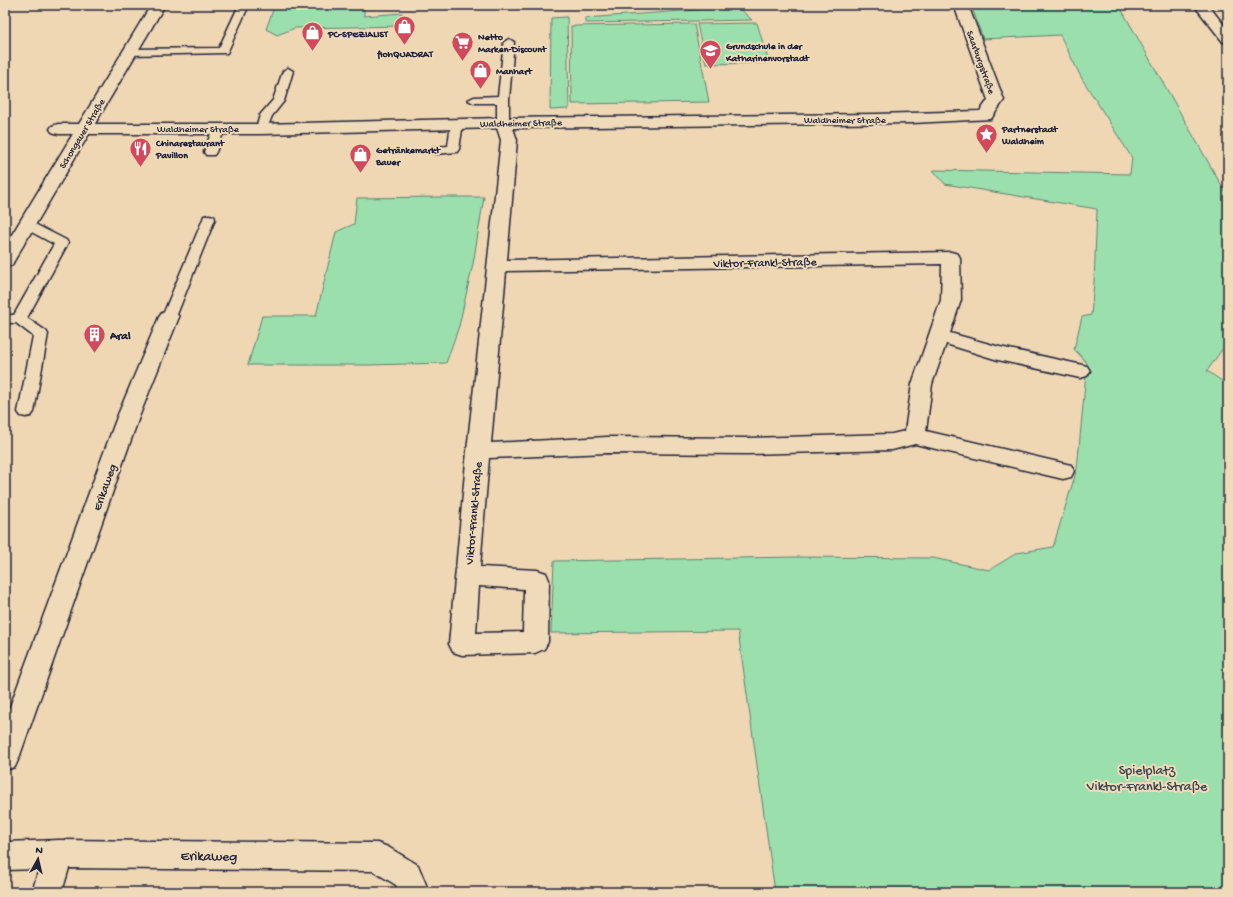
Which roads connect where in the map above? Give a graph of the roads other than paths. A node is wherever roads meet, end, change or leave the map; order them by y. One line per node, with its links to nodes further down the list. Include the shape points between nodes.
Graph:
1 (158, 5): 7 (street, Schongauer Straße)
2 (244, 5): 7 (lane, via 223,51)
3 (961, 5): 11 (street, Saarburgstraße, via 996,100)
4 (1202, 5): 5 (street)
5 (1226, 33)
6 (509, 42): 9 (lane)
7 (130, 52): 17 (street, Schongauer Straße)
8 (288, 71): 16 (lane, via 278,101 266,115)
9 (503, 99): 10 (lane); 12 (lane)
10 (474, 100)
11 (985, 116): 12 (street, Waldheimer Straße, via 926,119)
12 (503, 122): 13 (street, Waldheimer Straße); 23 (street, Viktor-Frankl-Straße, via 509,140)
13 (457, 123): 16 (street, Waldheimer Straße); 18 (lane, via 453,149)
14 (219, 128): 16 (street, Waldheimer Straße); 17 (street, Waldheimer Straße); 19 (lane)
15 (58, 129): 17 (street, Waldheimer Straße)
16 (262, 129)
17 (83, 130): 21 (street, Schongauer Straße)
18 (436, 150)
19 (210, 152)
20 (209, 219): 24 (lane, Erikaweg)
21 (27, 224): 22 (street, Schongauer Straße); 25 (lane, via 61,243)
22 (5, 261)
23 (499, 266): 26 (street, Viktor-Frankl-Straße, via 951,258 951,300); 30 (street, Viktor-Frankl-Straße)
24 (169, 318): 33 (street, Erikaweg, via 128,417)
25 (12, 319): 28 (lane, via 41,334)
26 (938, 336): 27 (street, via 998,353); 29 (street, Viktor-Frankl-Straße, via 922,384)
27 (1080, 371)
28 (26, 412)
29 (915, 436): 30 (street, Viktor-Frankl-Straße, via 892,442 748,446 607,445); 31 (street, Viktor-Frankl-Straße)
30 (478, 451): 32 (street, Viktor-Frankl-Straße)
31 (1063, 472)
32 (467, 576)
33 (5, 758)
34 (59, 854): 35 (street, Erikaweg); 36 (street, Erikaweg, via 377,857); 37 (street)
35 (5, 856)
36 (411, 883)
37 (47, 892)

